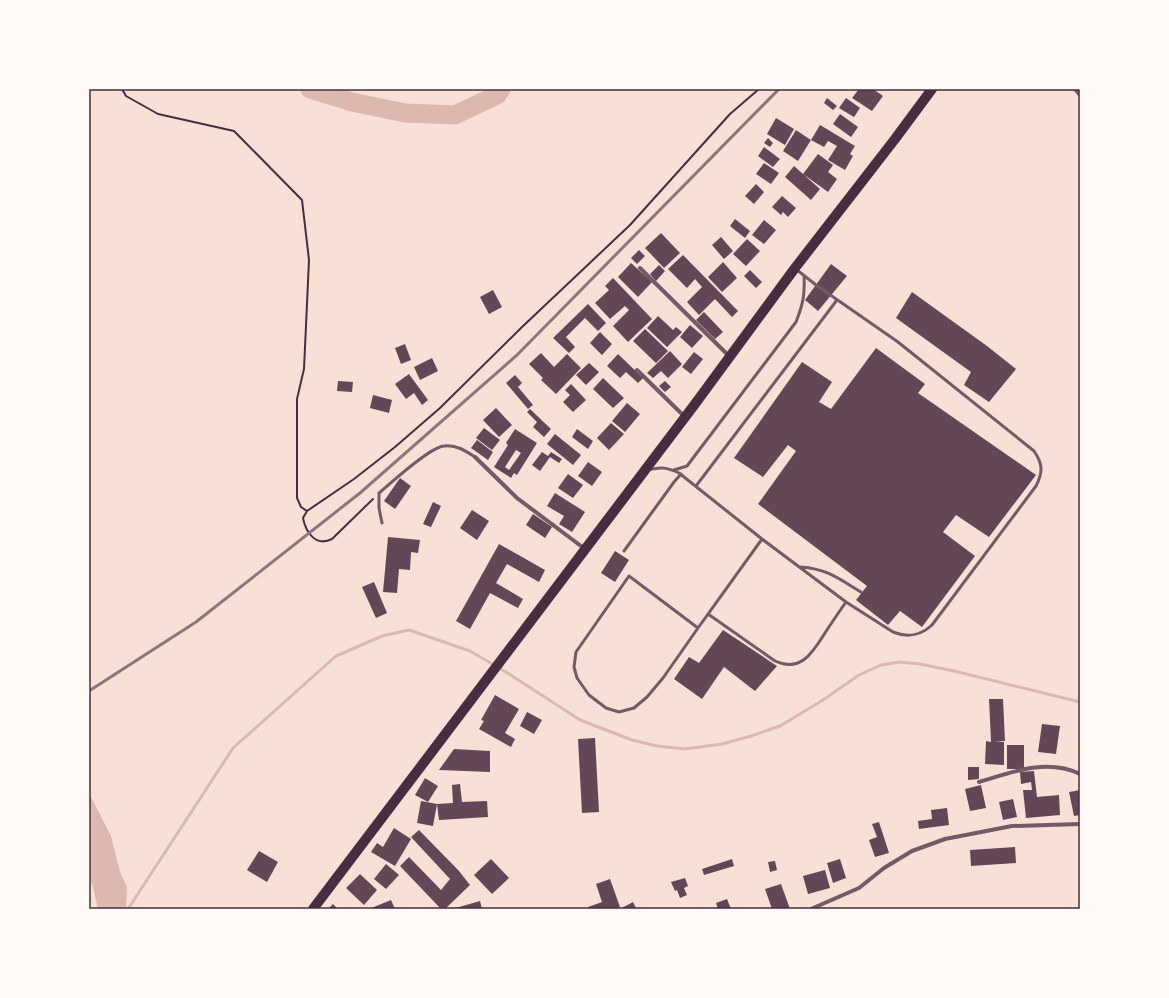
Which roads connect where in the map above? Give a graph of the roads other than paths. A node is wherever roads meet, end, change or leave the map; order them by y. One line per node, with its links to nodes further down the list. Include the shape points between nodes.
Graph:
1 (932, 89): 5 (main road)
2 (1075, 89): 3 (street)
3 (1080, 95)
4 (640, 268): 8 (street)
5 (795, 268): 6 (lane); 8 (main road)
6 (804, 276): 7 (lane); 12 (lane, via 803,305 796,322 687,466)
7 (837, 300): 15 (lane); 22 (lane, via 898,342 1034,451 1040,459 1041,467 1036,486 932,625 924,632 900,635)
8 (730, 357): 10 (main road)
9 (637, 370): 10 (street)
10 (685, 418): 13 (main road)
11 (475, 457): 16 (lane, via 466,450 445,445 432,450 379,493); 18 (street, via 517,498)
12 (673, 470): 13 (lane, via 661,467); 14 (lane)
13 (643, 471): 18 (main road)
14 (681, 474): 15 (lane); 19 (lane)
15 (696, 486): 17 (lane)
16 (382, 523)
17 (762, 540): 20 (lane); 23 (lane)
18 (585, 550): 28 (main road)
19 (624, 551)
20 (801, 567): 21 (lane, via 827,572); 22 (lane)
21 (860, 592)
22 (846, 602): 23 (lane, via 813,652 803,661 793,665 783,665 775,661)
23 (708, 614): 24 (lane)
24 (698, 628): 24 (lane, via 663,678 634,708 619,712 606,708 589,695 578,678 574,667 576,652 628,576)
25 (1080, 774): 26 (street, via 1054,766 1017,770)
26 (979, 782)
27 (1080, 824): 29 (street, via 1012,826 945,839 912,851 884,868 859,888)
28 (313, 909)
29 (811, 909)

